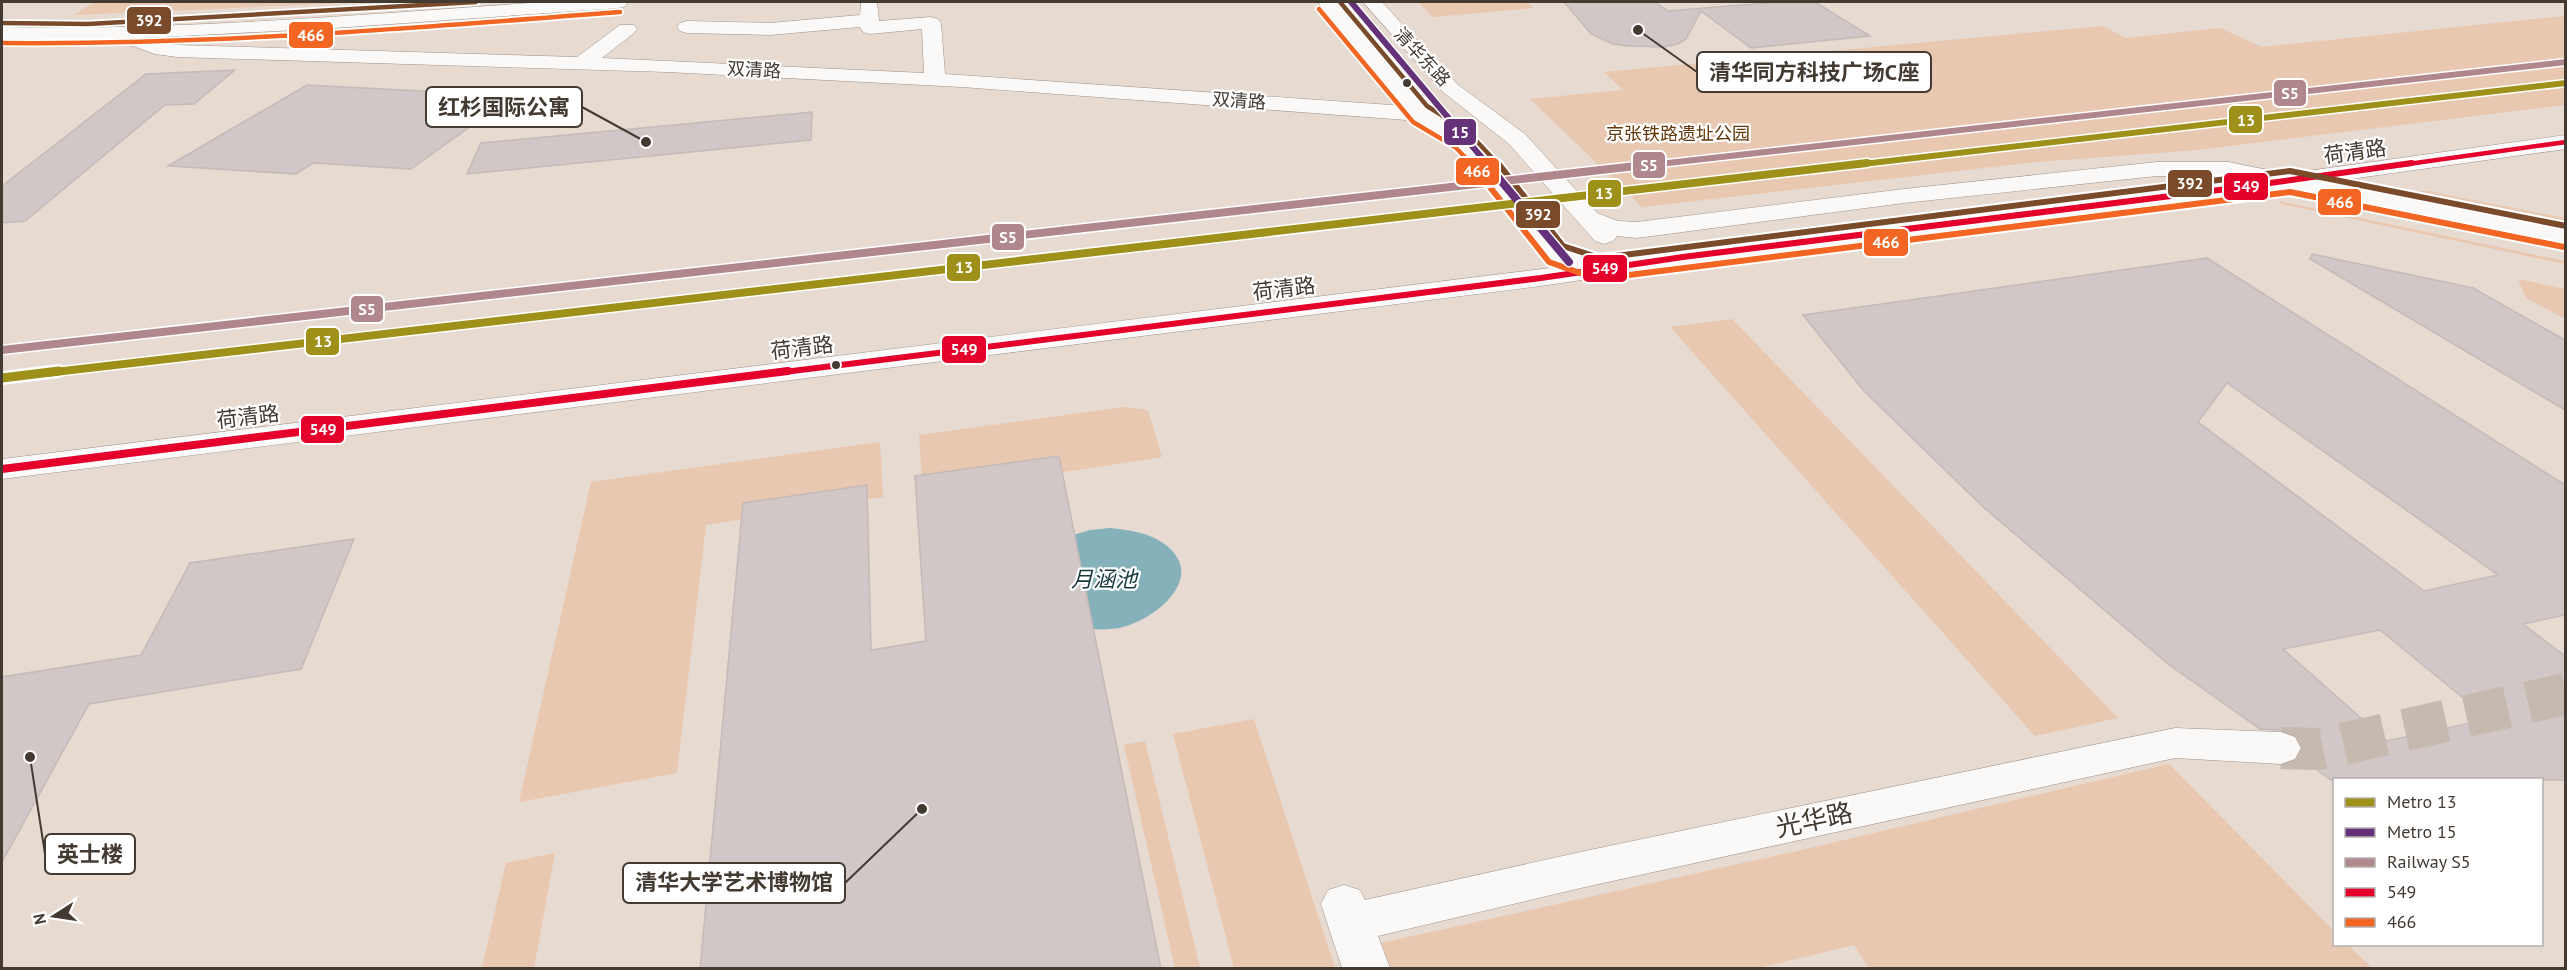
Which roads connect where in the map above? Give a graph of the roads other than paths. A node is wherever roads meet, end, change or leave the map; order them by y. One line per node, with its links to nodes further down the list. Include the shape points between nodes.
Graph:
1 (504, 2): 6 (main road, via 250,17)
2 (619, 2): 10 (main road, 双清路)
3 (1327, 2): 13 (main road, 清华东路)
4 (1372, 2): 18 (main road, 清华东路, via 1450,88 1516,139)
5 (869, 11): 7 (main road, via 770,29); 12 (main road, via 870,28 931,23)
6 (2, 22)
7 (687, 27)
8 (627, 29): 11 (main road)
9 (2, 33): 10 (main road, 双清路)
10 (88, 35): 11 (main road, 双清路, via 137,40 177,51)
11 (581, 64): 12 (main road, 双清路)
12 (935, 80): 13 (main road, 双清路)
13 (1420, 114): 20 (main road, 清华东路, via 1461,139 1479,156)
14 (2565, 124): 16 (main road, 荷清路)
15 (2565, 142): 17 (main road, 荷清路)
16 (2228, 169): 17 (main road); 18 (main road, via 2157,169 1637,230 1614,228); 21 (main road, 荷清路)
17 (2290, 181): 19 (main road); 21 (main road, 荷清路)
18 (1590, 219): 21 (main road, 清华东路)
19 (2565, 237)
20 (1557, 255): 21 (main road, 荷清路); 22 (main road, 荷清路)
21 (1607, 259): 23 (main road, 荷清路, via 1494,284)
22 (2, 447)
23 (2, 469)
24 (2281, 748): 25 (main road, 光华路, via 2175,743 1584,869 1348,913)
25 (1366, 969)

